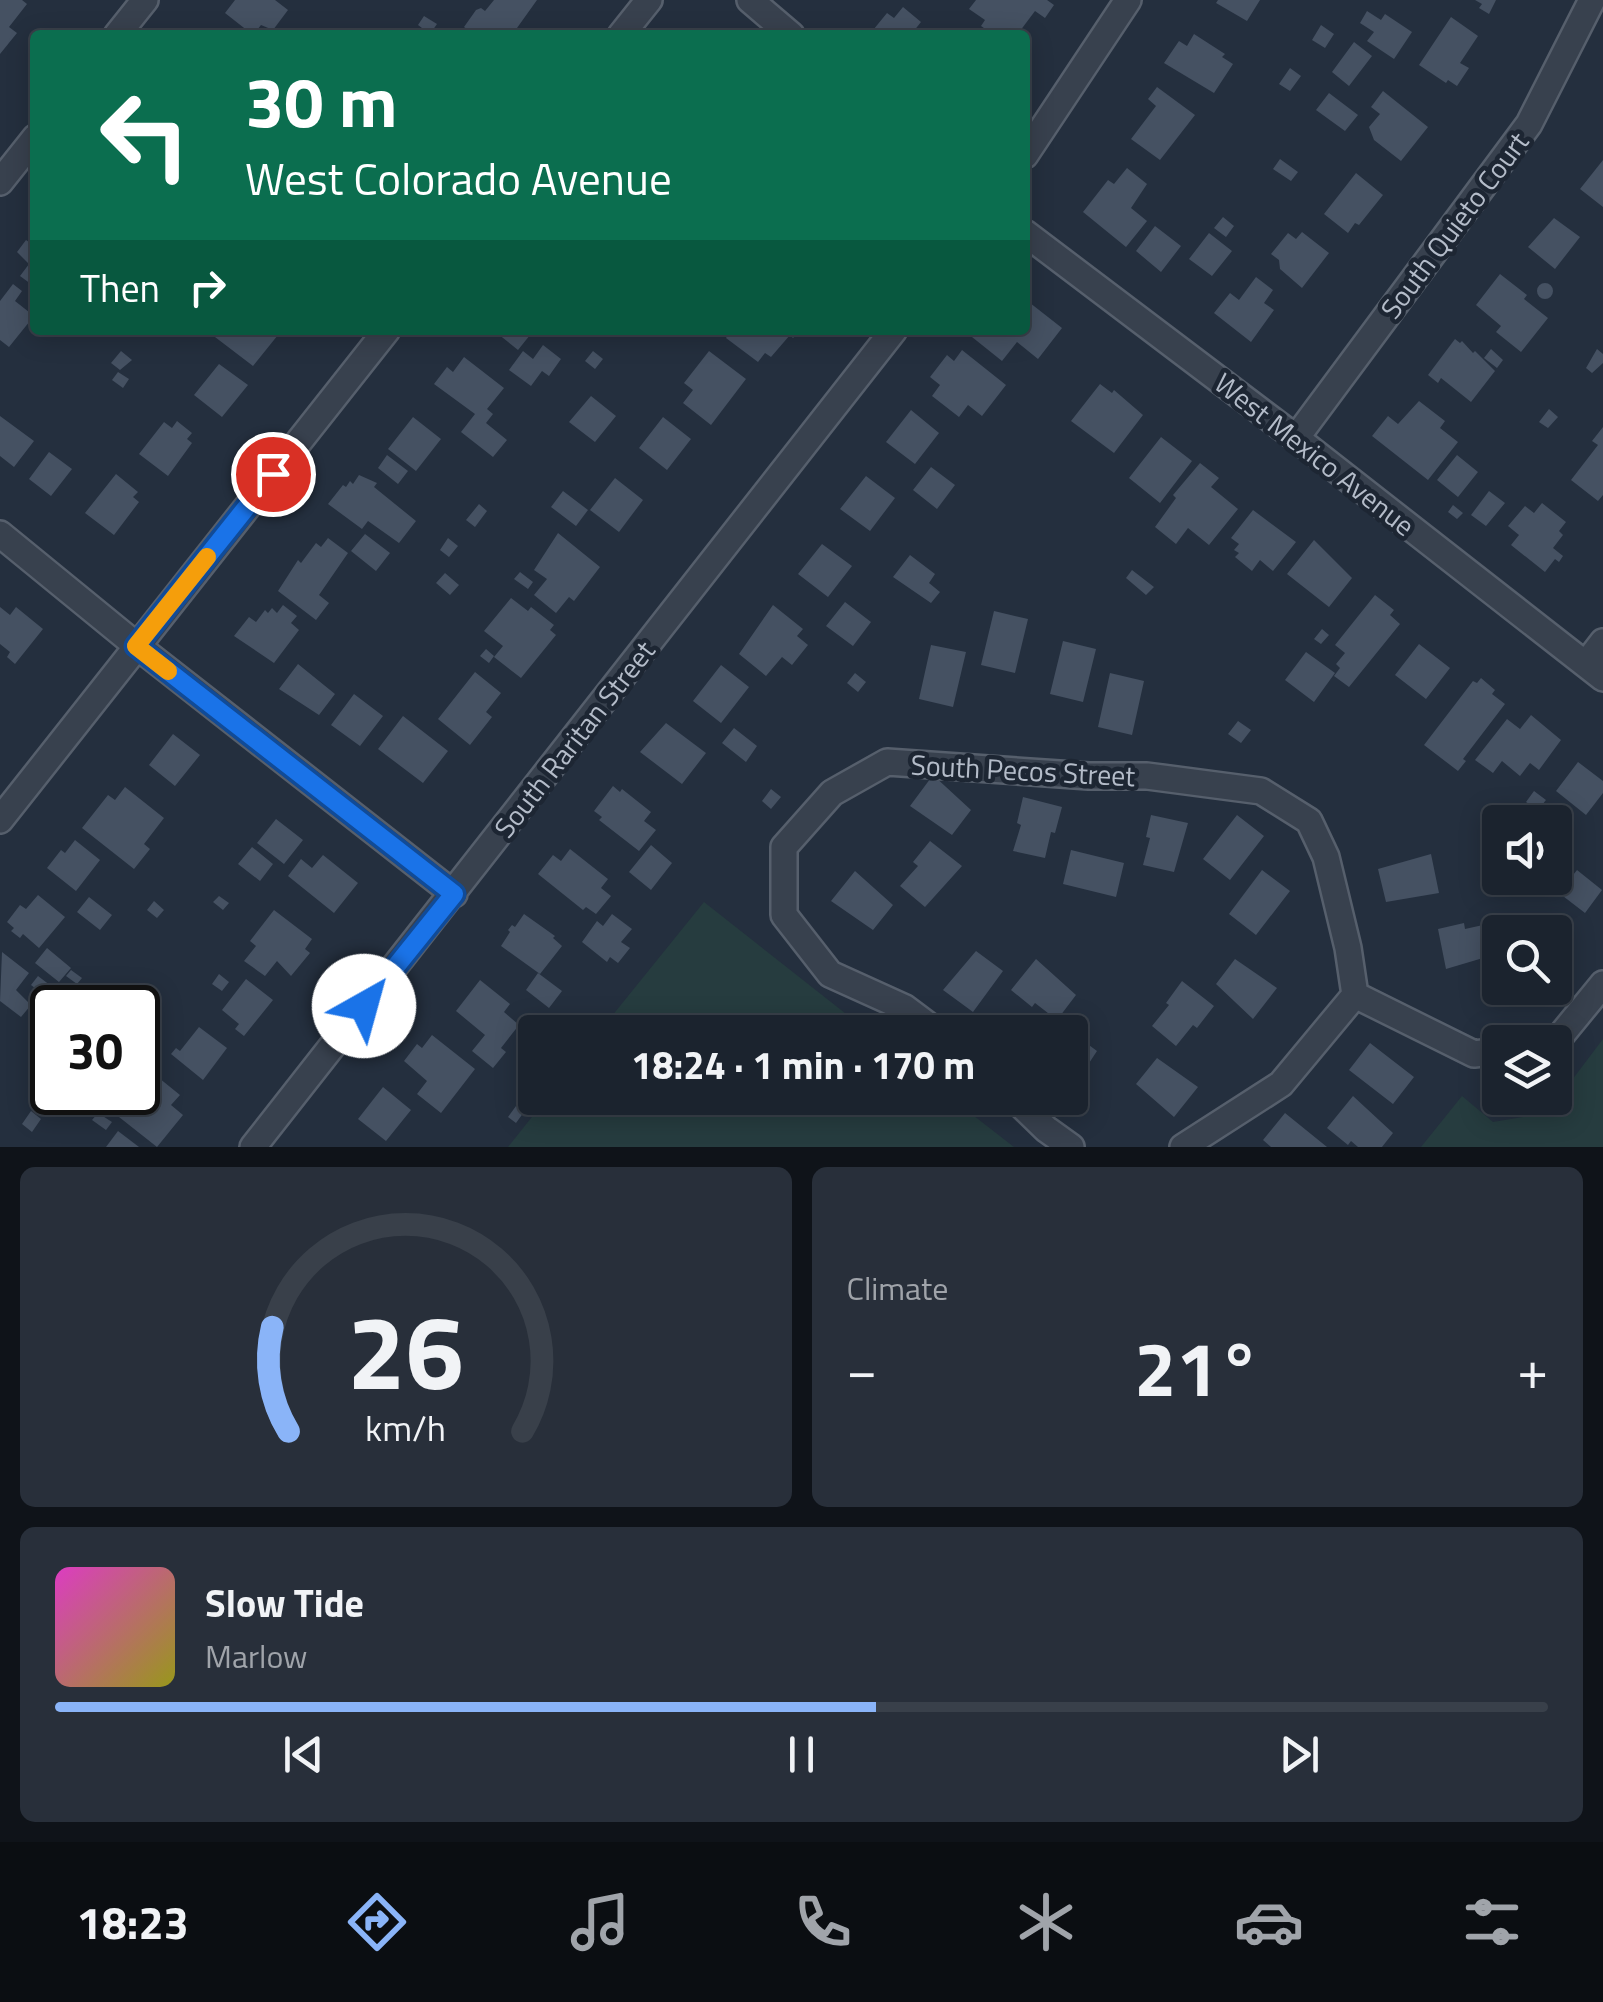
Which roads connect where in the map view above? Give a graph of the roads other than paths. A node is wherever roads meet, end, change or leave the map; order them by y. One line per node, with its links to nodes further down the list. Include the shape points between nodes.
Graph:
1 (145, 0): 6 (street)
2 (649, 0): 7 (street)
3 (750, 0): 8 (street)
4 (1128, 0): 10 (street)
5 (1592, 0): 15 (street, South Quieto Court, via 1530,124)
6 (122, 30)
7 (625, 30)
8 (785, 30)
9 (30, 144): 11 (street)
10 (1030, 147)
11 (0, 182)
12 (1030, 237): 15 (street, West Mexico Avenue)
13 (383, 335): 18 (street)
14 (890, 335): 21 (street, South Raritan Street)
15 (1296, 438): 19 (street, West Mexico Avenue)
16 (0, 534): 18 (street)
17 (1603, 642): 19 (street)
18 (136, 646): 20 (street); 21 (street)
19 (1594, 671)
20 (0, 820)
21 (454, 894): 28 (street, South Raritan Street)
22 (1603, 984): 25 (street)
23 (1355, 995): 24 (street, South Pecos Street, via 1326,857 1309,822 1262,791 1148,776 887,762 832,793 784,846 784,916 830,974); 26 (street); 30 (street, via 1281,1084)
24 (914, 1015)
25 (1569, 1025)
26 (1482, 1053)
27 (1031, 1115): 29 (street)
28 (253, 1147)
29 (1071, 1147)
30 (1182, 1147)

